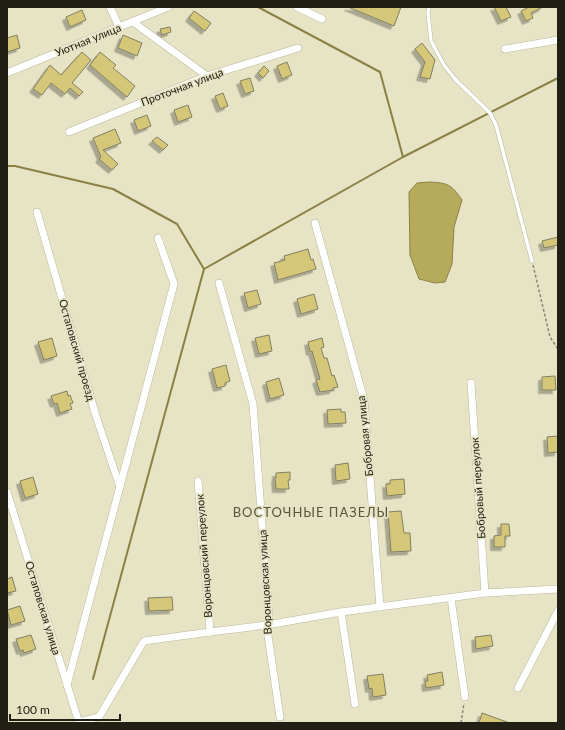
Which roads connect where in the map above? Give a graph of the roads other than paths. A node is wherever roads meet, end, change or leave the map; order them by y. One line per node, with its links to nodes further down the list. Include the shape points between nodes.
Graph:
1 (110, 7): 7 (street)
2 (168, 7): 6 (street, Уютная улица)
3 (297, 7): 5 (street)
4 (429, 7): 17 (lane, via 431,42 444,65 490,113 496,125)
5 (322, 19)
6 (133, 22): 7 (street, Уютная улица); 12 (street)
7 (119, 27): 11 (street, Уютная улица)
8 (558, 40): 10 (street)
9 (298, 48): 12 (street, Проточная улица)
10 (505, 49)
11 (7, 73)
12 (207, 76): 13 (street, Проточная улица)
13 (69, 132)
14 (37, 212): 21 (street, Остаповский проезд, via 96,416)
15 (315, 223): 26 (street, Бобровая улица, via 364,400)
16 (158, 238): 21 (street, via 174,284)
17 (532, 260)
18 (219, 283): 29 (street, Воронцовская улица, via 254,404 269,618)
19 (471, 383): 24 (street, Бобровый переулок)
20 (198, 481): 30 (street, Воронцовский переулок)
21 (120, 487): 31 (street)
22 (7, 492): 31 (street, Остаповская улица)
23 (558, 589): 24 (street)
24 (485, 593): 25 (street)
25 (451, 598): 26 (street); 33 (street)
26 (380, 607): 27 (street)
27 (341, 612): 29 (street); 34 (street)
28 (558, 612): 32 (street)
29 (267, 625): 30 (street); 35 (street, Воронцовская улица)
30 (210, 632): 36 (street, via 144,641 99,718)
31 (67, 685): 36 (street, Остаповская улица)
32 (518, 688)
33 (465, 697)
34 (355, 704)
35 (280, 718)
36 (79, 722)

